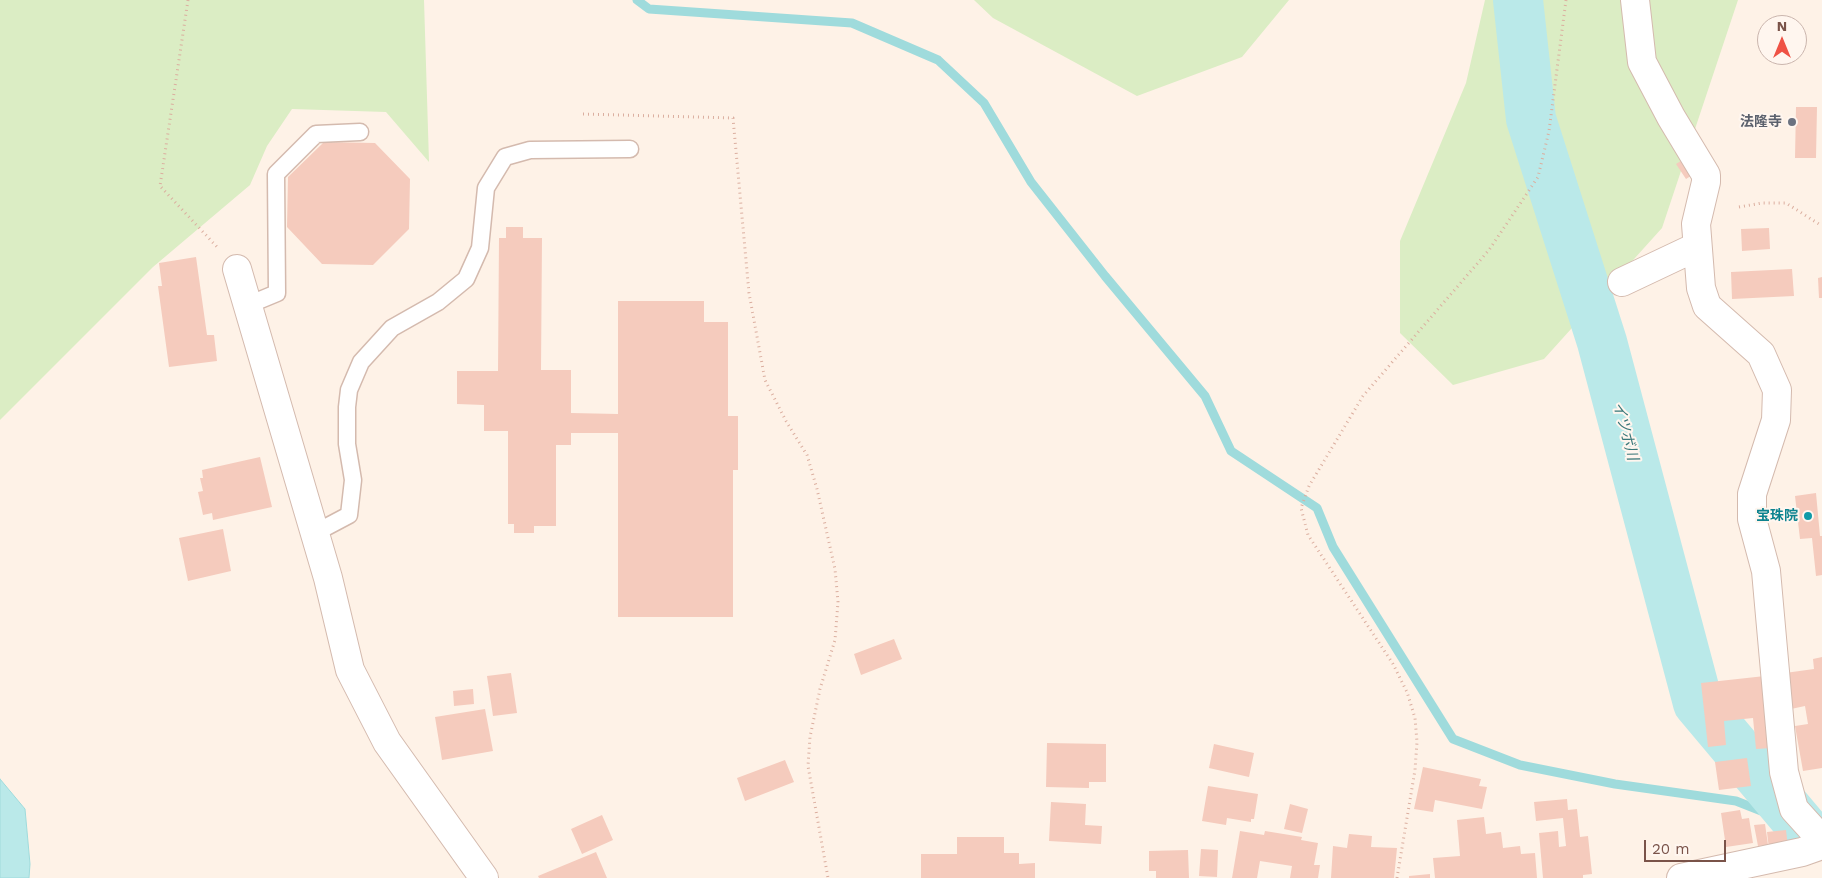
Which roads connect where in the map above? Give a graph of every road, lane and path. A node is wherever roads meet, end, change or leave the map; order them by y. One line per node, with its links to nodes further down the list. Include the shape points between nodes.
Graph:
1 (188, 0): 10 (path, via 160,186)
2 (1566, 0): 18 (path, via 1549,131 1538,177 1489,250 1363,396 1309,486 1301,508 1308,535 1393,664 1415,718 1415,770)
3 (1635, 0): 9 (street, via 1642,62 1706,175 1696,224)
4 (583, 114): 17 (path, via 732,118 749,293 765,380 807,455 835,569 838,602 834,640 810,736 808,766)
5 (360, 132): 12 (lane, via 316,134 276,174 277,293)
6 (630, 149): 13 (lane, via 530,150 504,157 486,188 480,248 466,279 438,302 392,328 361,362 349,390 347,407 353,480 349,515)
7 (1739, 207): 8 (path, via 1786,203)
8 (1822, 226)
9 (1696, 247): 11 (street); 14 (street, via 1701,288 1708,306 1761,354 1777,390 1776,420 1752,494 1752,519 1766,571 1784,772 1794,810)
10 (238, 269): 12 (street)
11 (1622, 282)
12 (248, 305): 13 (street)
13 (315, 533): 16 (street, via 350,670 386,742)
14 (1822, 840)
15 (1822, 845): 19 (street)
16 (484, 878)
17 (828, 878)
18 (1397, 878)
19 (1681, 878)

